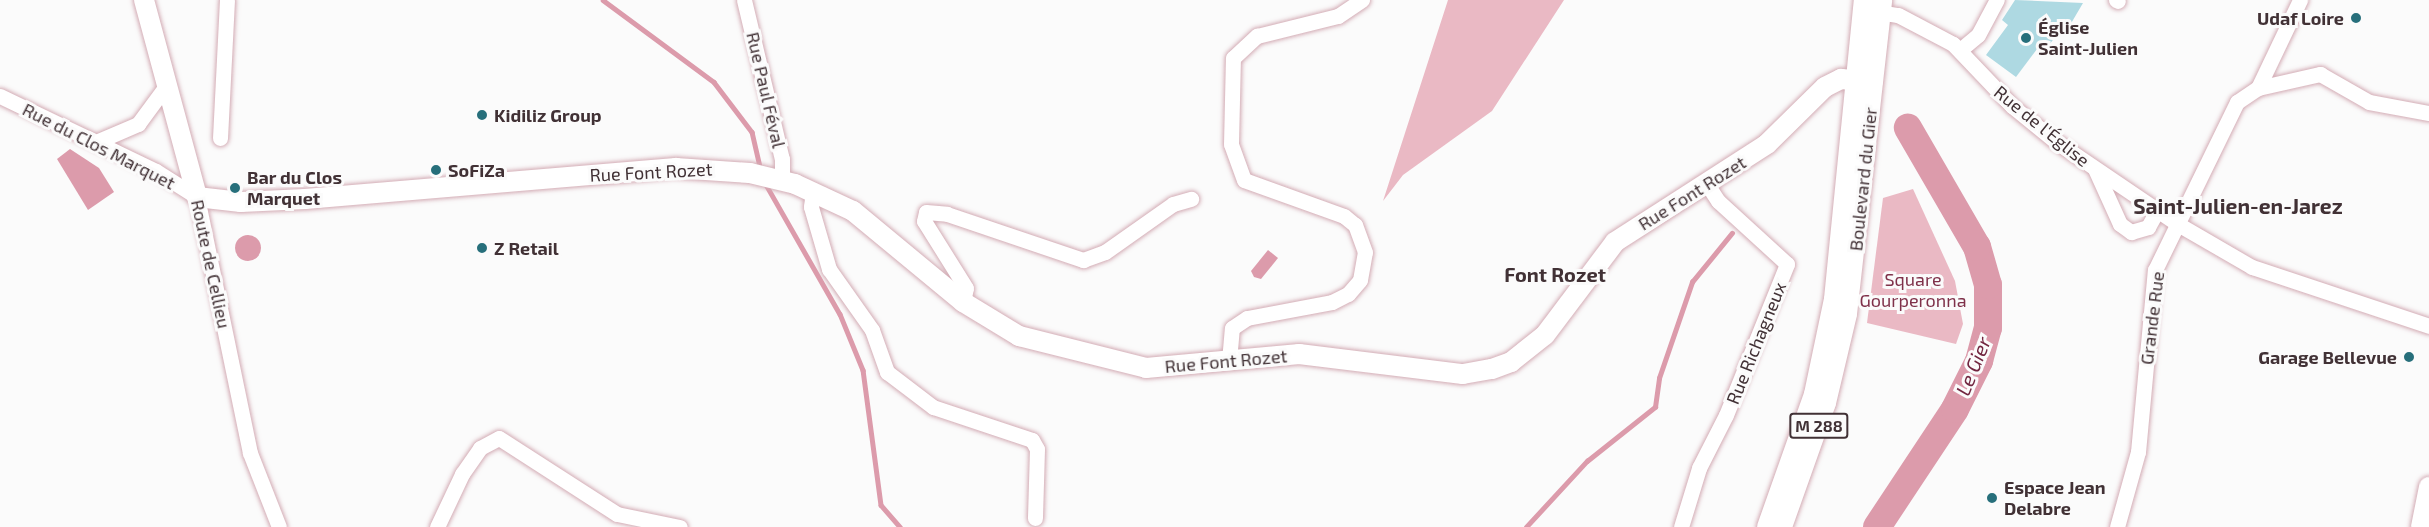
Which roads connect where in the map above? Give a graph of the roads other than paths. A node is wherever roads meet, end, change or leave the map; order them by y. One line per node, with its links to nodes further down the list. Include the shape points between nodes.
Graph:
1 (144, 0): 10 (main road, Route de Cellieu)
2 (228, 0): 14 (street)
3 (744, 0): 17 (street, Rue Paul Féval, via 782,159)
4 (1362, 0): 26 (street, via 1338,16 1257,36 1233,58 1231,144 1244,180 1344,216 1355,225 1365,252 1360,280 1348,294 1332,302 1247,318 1232,328)
5 (1997, 0): 8 (street, via 1978,35)
6 (2300, 0): 11 (street, Grande Rue)
7 (1872, 6): 8 (street, Rue de l'Église, via 1923,26); 9 (main road, Boulevard du Gier / M 288)
8 (1960, 50): 16 (street, Rue de l'Église, via 2012,106)
9 (1865, 81): 18 (main road, Rue Font Rozet, via 1841,79 1825,87 1767,144); 33 (main road, Boulevard du Gier / M 288, via 1834,299 1811,405); 34 (main road, Boulevard du Gier / M 288, via 1847,314 1826,403)
10 (166, 86): 15 (street, via 138,124); 20 (main road, Route de Cellieu)
11 (2258, 88): 13 (street, via 2330,75 2359,98); 23 (street, Grande Rue, via 2237,102)
12 (0, 96): 15 (street, Rue du Clos Marquet)
13 (2429, 112)
14 (220, 138)
15 (96, 142): 20 (street, Rue du Clos Marquet)
16 (2095, 169): 22 (street, Rue de l'Église); 22 (street, via 2120,224 2131,232 2141,232)
17 (777, 179): 19 (main road, Rue Font Rozet); 20 (main road, Rue Font Rozet, via 750,172 676,168 305,199 241,202)
18 (1707, 184): 26 (main road, Rue Font Rozet, via 1616,242 1545,335 1511,362 1462,374 1299,354); 32 (street, Rue Richagneux, via 1733,216 1782,255 1786,270 1726,415 1698,468)
19 (813, 192): 24 (main road, Rue Font Rozet, via 886,234); 28 (street, via 811,207 829,269 872,330 887,372 926,404 1032,440 1037,449)
20 (197, 197): 29 (street, Route de Cellieu, via 250,453)
21 (1191, 198): 24 (street, via 1173,204 1105,252 1083,260 947,214 926,212 928,228 966,288)
22 (2157, 211): 23 (street, Rue de l'Église)
23 (2176, 223): 25 (street, Rue de l'Église, via 2272,277); 35 (street, Grande Rue, via 2151,290 2138,452)
24 (963, 302): 26 (main road, Rue Font Rozet, via 1019,336 1119,364 1186,367)
25 (2429, 326)
26 (1229, 361)
27 (2429, 487): 36 (main road)
28 (1035, 518)
29 (279, 527)
30 (437, 527): 31 (street, via 462,474 480,448 499,438 617,514)
31 (680, 527)
32 (1681, 527)
33 (1767, 527)
34 (1782, 527)
35 (2117, 527)
36 (2421, 527)

